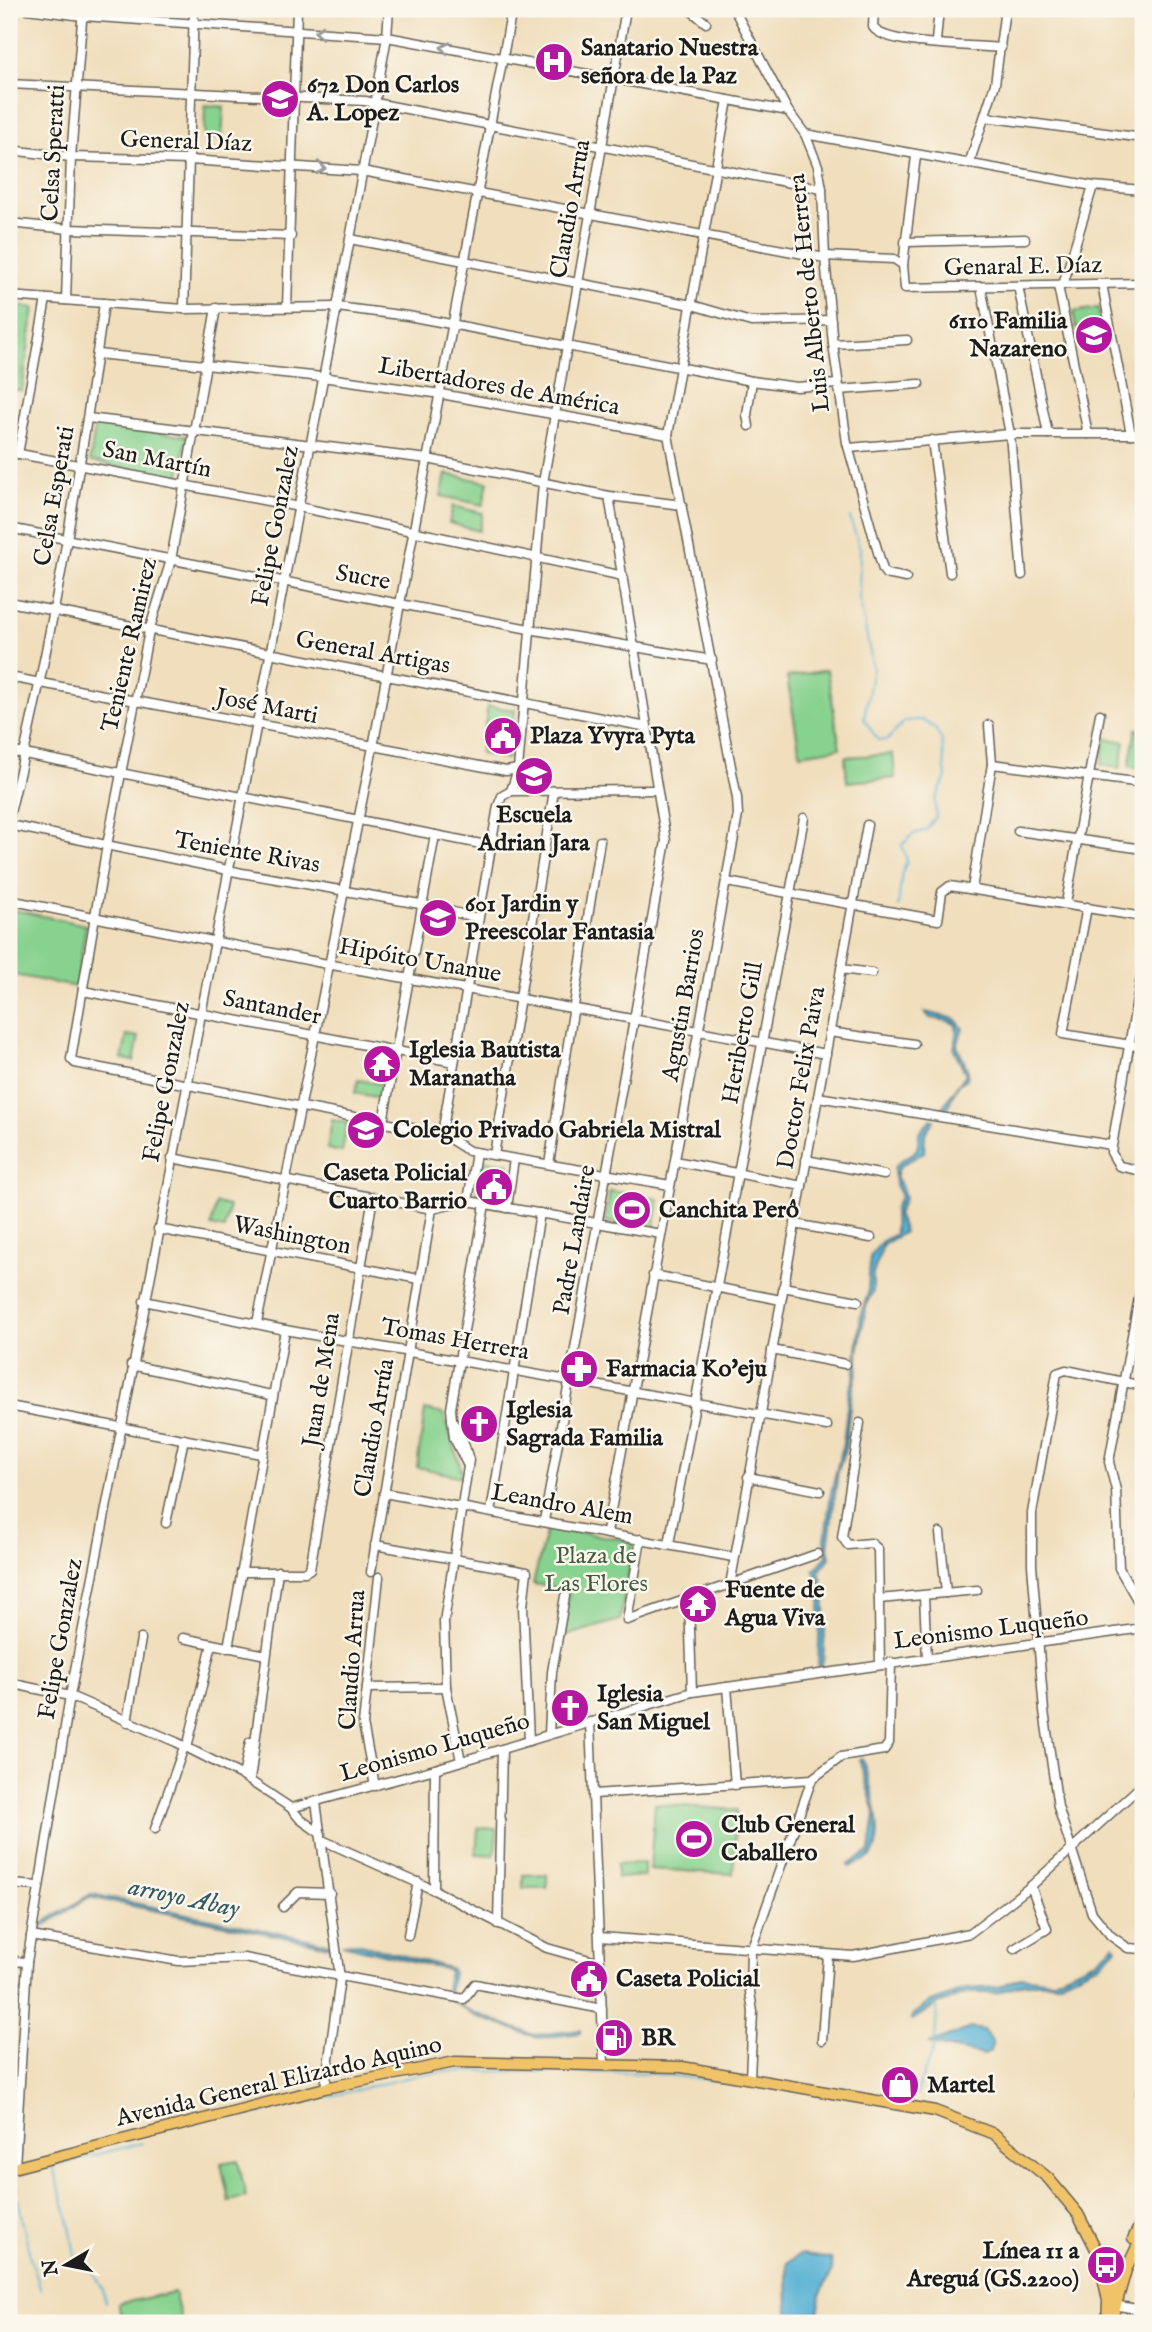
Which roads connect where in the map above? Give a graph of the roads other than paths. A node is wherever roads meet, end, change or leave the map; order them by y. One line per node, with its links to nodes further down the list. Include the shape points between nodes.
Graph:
1 (27, 9): 12 (street)
2 (194, 9): 14 (street)
3 (297, 9): 15 (street)
4 (389, 9): 16 (street, Felipe Gonzalez)
5 (512, 9): 19 (street)
6 (626, 9): 20 (street, Claudio Arrua)
7 (689, 9): 13 (street)
8 (734, 9): 27 (street, Luis Alberto de Herrera)
9 (874, 9): 17 (street, via 875,30 897,41)
10 (940, 9): 17 (street)
11 (1005, 9): 18 (street)
12 (83, 12): 14 (street); 22 (street, Celsa Speratti)
13 (706, 23)
14 (194, 24): 15 (street); 23 (street)
15 (296, 31): 16 (street, one-way to 15); 24 (street)
16 (387, 37): 19 (street, one-way to 16); 26 (street, Felipe Gonzalez)
17 (936, 41): 18 (street)
18 (1001, 48): 28 (street)
19 (503, 59): 20 (street); 29 (street)
20 (614, 80): 25 (street); 32 (street, Claudio Arrua)
21 (9, 84): 22 (street)
22 (76, 88): 23 (street); 35 (street, Celsa Speratti)
23 (191, 94): 24 (street); 36 (street)
24 (296, 99): 26 (street, via 342,99); 38 (street)
25 (728, 100): 27 (street); 39 (street)
26 (374, 105): 29 (street); 40 (street, Felipe Gonzalez)
27 (788, 111): 30 (street, Luis Alberto de Herrera)
28 (985, 117): 31 (street); 37 (street)
29 (489, 126): 32 (street); 44 (street)
30 (805, 134): 34 (street); 42 (street, Luis Alberto de Herrera)
31 (1143, 138)
32 (602, 148): 39 (street); 45 (street, Claudio Arrua)
33 (9, 150): 35 (street, General Díaz)
34 (916, 156): 37 (street); 53 (street)
35 (71, 157): 36 (street, General Díaz); 47 (street, Celsa Speratti)
36 (189, 160): 38 (street, General Díaz); 48 (street)
37 (969, 164): 41 (street)
38 (294, 165): 40 (street, General Díaz, one-way to 40); 49 (street)
39 (716, 169): 42 (street); 50 (street)
40 (362, 171): 44 (street, General Díaz); 51 (street, Felipe Gonzalez)
41 (1093, 186): 43 (street); 60 (street)
42 (822, 190): 54 (street, Luis Alberto de Herrera)
43 (1143, 190)
44 (476, 194): 45 (street, General Díaz); 55 (street)
45 (590, 215): 50 (street, General Díaz); 57 (street, Claudio Arrua)
46 (9, 223): 47 (street)
47 (69, 229): 48 (street); 65 (street, Celsa Speratti)
48 (186, 232): 49 (street); 71 (street)
49 (291, 236): 68 (street)
50 (704, 236): 54 (street, General Díaz); 67 (street)
51 (351, 239): 55 (street); 69 (street, Felipe Gonzalez)
52 (1025, 239): 53 (street)
53 (905, 242): 56 (street)
54 (825, 257): 56 (street, General Díaz, via 894,259); 72 (street, Luis Alberto de Herrera)
55 (463, 262): 57 (street); 73 (street)
56 (903, 265): 62 (street, Genaral E. Díaz, via 904,287)
57 (577, 283): 67 (street); 76 (street, Claudio Arrua)
58 (1143, 283): 59 (street, Genaral E. Díaz)
59 (1102, 284): 60 (street, Genaral E. Díaz); 92 (street)
60 (1060, 285): 61 (street, Genaral E. Díaz); 91 (street)
61 (1018, 286): 62 (street, Genaral E. Díaz); 90 (street)
62 (981, 287): 89 (street)
63 (9, 296): 64 (street)
64 (46, 299): 65 (street); 99 (street)
65 (66, 300): 66 (street)
66 (104, 303): 71 (street); 77 (street, Celsa Esperati)
67 (692, 305): 72 (street, via 751,322); 79 (street)
68 (287, 307): 69 (street); 70 (street)
69 (337, 307): 73 (street); 80 (street, Felipe Gonzalez)
70 (216, 308): 71 (street); 78 (street, Teniente Ramirez)
71 (184, 309)
72 (831, 320): 75 (street, Luis Alberto de Herrera)
73 (452, 324): 76 (street); 84 (street)
74 (907, 340): 75 (street)
75 (833, 344): 83 (street, Luis Alberto de Herrera)
76 (566, 347): 79 (street); 85 (street, Claudio Arrua)
77 (97, 354): 78 (street, Libertadores de América); 86 (street, Celsa Esperati)
78 (206, 365): 80 (street, Libertadores de América); 88 (street, Teniente Ramirez)
79 (681, 367): 81 (street); 94 (street)
80 (322, 377): 84 (street, Libertadores de América); 96 (street, Felipe Gonzalez)
81 (752, 381): 83 (street); 87 (street)
82 (919, 384): 83 (street)
83 (838, 387): 97 (street, Luis Alberto de Herrera)
84 (441, 394): 85 (street, Libertadores de América); 100 (street)
85 (553, 416): 94 (street, Libertadores de América); 102 (street, Claudio Arrua)
86 (88, 418): 88 (street); 101 (street, Celsa Esperati)
87 (749, 426)
88 (194, 431): 96 (street); 103 (street, Teniente Ramirez)
89 (1010, 434): 90 (street); 95 (street); 113 (street)
90 (1048, 434): 91 (street)
91 (1088, 434): 92 (street)
92 (1130, 434): 93 (street)
93 (1143, 434)
94 (668, 435): 105 (street, Agustin Barrios)
95 (932, 440): 97 (street); 112 (street)
96 (311, 444): 100 (street); 106 (street, Felipe Gonzalez)
97 (849, 448): 115 (street, Luis Alberto de Herrera, via 883,570)
98 (9, 452): 99 (street, San Martín)
99 (18, 454): 101 (street, San Martín)
100 (428, 459): 102 (street); 108 (street)
101 (82, 466): 103 (street, San Martín); 109 (street, Celsa Esperati)
102 (543, 482): 104 (street); 110 (street, Claudio Arrua)
103 (184, 485): 106 (street, San Martín); 111 (street, Teniente Ramirez)
104 (609, 496): 105 (street); 114 (street, Padre Landaire)
105 (682, 505): 124 (street, Agustin Barrios)
106 (299, 508): 108 (street, San Martín); 116 (street, Felipe Gonzalez)
107 (9, 528): 109 (street, Sucre)
108 (413, 533): 110 (street, San Martín); 118 (street)
109 (66, 539): 111 (street, Sucre); 119 (street, Celsa Esperati)
110 (535, 556): 114 (street, San Martín); 120 (street, Claudio Arrua)
111 (171, 560): 116 (street, Sucre); 121 (street, Teniente Ramirez)
112 (950, 573)
113 (1022, 575)
114 (623, 576): 122 (street, Padre Landaire)
115 (906, 578)
116 (285, 583): 118 (street, Sucre); 123 (street, Felipe Gonzalez)
117 (9, 602): 119 (street, General Artigas)
118 (399, 604): 120 (street, Sucre); 125 (street)
119 (53, 610): 121 (street, General Artigas); 127 (street, Celsa Esperati)
120 (529, 629): 122 (street, Sucre); 129 (street, Claudio Arrua)
121 (149, 631): 123 (street, General Artigas); 128 (street, Teniente Ramirez)
122 (634, 648): 124 (street, Sucre); 133 (street, Padre Landaire)
123 (270, 654): 125 (street, General Artigas); 131 (street, Felipe Gonzalez)
124 (712, 660): 159 (street, Agustin Barrios, via 738,815)
125 (386, 674): 129 (street, General Artigas); 134 (street)
126 (9, 677): 127 (street, José Marti)
127 (41, 684): 128 (street, José Marti); 136 (street, Celsa Esperati)
128 (135, 701): 131 (street, José Marti); 140 (street, Teniente Ramirez)
129 (522, 702): 133 (street, General Artigas); 138 (street, Claudio Arrua)
130 (1100, 713): 139 (street)
131 (257, 725): 134 (street, José Marti); 145 (street, Felipe Gonzalez)
132 (989, 725): 137 (street)
133 (647, 727): 142 (street, Padre Landaire)
134 (373, 747): 138 (street, José Marti, via 506,771); 148 (street)
135 (9, 751): 136 (street)
136 (24, 754): 140 (street); 146 (street, Celsa Esperati)
137 (992, 764): 139 (street); 161 (street)
138 (518, 769): 144 (street, Claudio Arrua)
139 (1088, 774): 141 (street); 153 (street)
140 (120, 775): 145 (street); 155 (street, Teniente Ramirez)
141 (1143, 783)
142 (657, 790): 143 (street); 182 (street, Padre Landaire, via 666,841)
143 (554, 791): 144 (street); 179 (street)
144 (511, 792): 156 (street, via 502,796 498,806)
145 (242, 799): 148 (street); 158 (street, Felipe Gonzalez)
146 (9, 817)
147 (804, 818): 162 (street, Heriberto Gill)
148 (356, 821): 152 (street); 160 (street)
149 (9, 825): 155 (street, Teniente Rivas)
150 (867, 825): 166 (street, Doctor Felix Paiva)
151 (1018, 831): 153 (street)
152 (435, 835): 156 (street); 165 (street)
153 (1077, 840): 157 (street); 164 (street)
154 (600, 841): 180 (street)
155 (107, 845): 158 (street, Teniente Rivas); 170 (street, Teniente Ramirez)
156 (491, 846): 169 (street)
157 (1143, 849)
158 (228, 870): 160 (street, Teniente Rivas); 171 (street, Felipe Gonzalez)
159 (727, 881): 162 (street); 183 (street, Agustin Barrios)
160 (344, 889): 165 (street, Teniente Rivas); 172 (street)
161 (972, 889): 164 (street); 166 (street, via 945,888 938,920)
162 (788, 893): 166 (street); 186 (street, Heriberto Gill)
163 (9, 900): 170 (street, Hipóito Unanue)
164 (1066, 903): 167 (street)
165 (420, 904): 169 (street, Teniente Rivas); 176 (street)
166 (852, 905): 174 (street, Doctor Felix Paiva)
167 (1087, 907): 168 (street); 188 (street, via 1063,1034)
168 (1143, 917)
169 (478, 918): 177 (street)
170 (95, 919): 171 (street, Hipóito Unanue); 178 (street, Teniente Ramirez)
171 (214, 941): 172 (street, Hipóito Unanue); 181 (street, Felipe Gonzalez)
172 (327, 964): 176 (street, Hipóito Unanue); 185 (street)
173 (1143, 964): 188 (street)
174 (841, 969): 175 (street); 184 (street, Doctor Felix Paiva)
175 (872, 974)
176 (408, 978): 177 (street, Hipóito Unanue); 190 (street)
177 (467, 989): 179 (street, Hipóito Unanue); 192 (street)
178 (83, 991): 181 (street, Santander); 193 (street, Teniente Ramirez, via 71,1056 74,1062)
179 (520, 999): 180 (street, Hipóito Unanue); 200 (street)
180 (575, 1009): 182 (street, Hipóito Unanue); 205 (street)
181 (200, 1014): 185 (street, Santander); 193 (street, Felipe Gonzalez)
182 (635, 1019): 183 (street, Hipóito Unanue); 207 (street, Padre Landaire)
183 (699, 1030): 186 (street, Hipóito Unanue); 204 (street, Agustin Barrios)
184 (829, 1032): 187 (street); 191 (street, Doctor Felix Paiva)
185 (314, 1036): 190 (street, Santander); 195 (street)
186 (761, 1042): 191 (street, Hipóito Unanue); 208 (street, Heriberto Gill)
187 (914, 1044)
188 (1129, 1045): 189 (street); 198 (street)
189 (1143, 1047)
190 (396, 1051): 192 (street, Santander); 196 (street)
191 (826, 1054): 194 (street, Doctor Felix Paiva)
192 (454, 1062): 197 (street)
193 (186, 1084): 195 (street); 201 (street, Felipe Gonzalez)
194 (818, 1097): 198 (street); 203 (street, Doctor Felix Paiva)
195 (300, 1107): 196 (street); 210 (street)
196 (383, 1122): 197 (street)
197 (442, 1134): 199 (street)
198 (1111, 1145): 206 (street, via 1119,1166)
199 (476, 1153): 200 (street); 214 (street)
200 (494, 1155): 202 (street)
201 (173, 1158): 210 (street); 221 (street, Felipe Gonzalez)
202 (514, 1159): 205 (street); 216 (street)
203 (806, 1160): 209 (street); 212 (street, Doctor Felix Paiva)
204 (675, 1161): 208 (street); 211 (street, Agustin Barrios)
205 (549, 1164): 207 (street)
206 (1143, 1171)
207 (606, 1174): 211 (street); 219 (street, Padre Landaire)
208 (737, 1174): 212 (street); 229 (street, Heriberto Gill)
209 (884, 1175)
210 (285, 1180): 213 (street); 224 (street)
211 (670, 1185): 222 (street, Agustin Barrios)
212 (802, 1186): 220 (street, Doctor Felix Paiva)
213 (373, 1197): 217 (street); 225 (street, Juan de Mena)
214 (468, 1200): 215 (street); 217 (street)
215 (485, 1204): 216 (street); 240 (street)
216 (507, 1208): 218 (street)
217 (432, 1209): 228 (street, Claudio Arrúa)
218 (540, 1213): 219 (street); 243 (street)
219 (597, 1224): 222 (street); 244 (street, Padre Landaire)
220 (795, 1224): 223 (street); 230 (street, Doctor Felix Paiva)
221 (158, 1229): 224 (street, Washington); 232 (street, Felipe Gonzalez)
222 (661, 1234): 226 (street, Agustin Barrios)
223 (872, 1238)
224 (271, 1251): 225 (street, Washington); 235 (street)
225 (360, 1269): 228 (street, Washington); 237 (street, Juan de Mena)
226 (653, 1275): 229 (street); 247 (street, Agustin Barrios)
227 (1143, 1275): 234 (street)
228 (419, 1279): 239 (street, Claudio Arrúa)
229 (716, 1287): 231 (street); 249 (street, Heriberto Gill)
230 (783, 1287): 231 (street, Doctor Felix Paiva); 233 (street)
231 (781, 1300): 238 (street, Doctor Felix Paiva)
232 (144, 1301): 235 (street, Tomas Herrera); 242 (street, Felipe Gonzalez)
233 (858, 1301)
234 (1140, 1314): 245 (street)
235 (257, 1324): 236 (street, Tomas Herrera)
236 (285, 1330): 237 (street, Tomas Herrera); 248 (street)
237 (348, 1341): 239 (street, Tomas Herrera); 272 (street, Juan de Mena, via 310,1569)
238 (772, 1350): 241 (street); 251 (street, Doctor Felix Paiva)
239 (408, 1351): 240 (street, Tomas Herrera); 259 (street, Claudio Arrúa)
240 (460, 1360): 243 (street, Tomas Herrera); 260 (street, via 452,1420 467,1464)
241 (845, 1364)
242 (131, 1365): 248 (street); 254 (street, Felipe Gonzalez)
243 (514, 1370): 244 (street, Tomas Herrera); 261 (street)
244 (571, 1379): 247 (street, Tomas Herrera); 262 (street, Padre Landaire)
245 (1123, 1382): 246 (street); 283 (street, via 1109,1458 1117,1500 1116,1558); 288 (street, via 1066,1370 1055,1379 1032,1513)
246 (1143, 1385)
247 (631, 1390): 249 (street, Tomas Herrera); 264 (street, Agustin Barrios)
248 (271, 1395): 256 (street)
249 (696, 1402): 251 (street, Tomas Herrera); 267 (street, Heriberto Gill)
250 (9, 1406): 254 (street)
251 (760, 1413): 253 (street, Tomas Herrera); 257 (street, Doctor Felix Paiva)
252 (860, 1423): 281 (street, via 842,1537 848,1545 875,1545)
253 (827, 1426)
254 (120, 1427): 255 (street); 299 (street, Felipe Gonzalez)
255 (184, 1439): 256 (street); 263 (street)
256 (261, 1454): 273 (street)
257 (748, 1477): 258 (street); 270 (street, Doctor Felix Paiva)
258 (820, 1491)
259 (384, 1493): 260 (street, Leandro Alem); 268 (street, Claudio Arrúa)
260 (463, 1507): 261 (street, Leandro Alem); 271 (street)
261 (491, 1512): 262 (street, Leandro Alem)
262 (544, 1521): 264 (street, Leandro Alem)
263 (166, 1523)
264 (607, 1532): 266 (street, Leandro Alem)
265 (940, 1534): 278 (street)
266 (641, 1539): 267 (street, Leandro Alem); 282 (street, via 627,1620)
267 (669, 1544): 270 (street, Leandro Alem)
268 (374, 1545): 271 (street); 274 (street, Claudio Arrúa)
269 (817, 1554): 276 (street)
270 (733, 1557): 276 (street, Doctor Felix Paiva)
271 (452, 1558): 297 (street, via 444,1622); 303 (street, via 527,1572 523,1606)
272 (278, 1571): 273 (street); 290 (street)
273 (241, 1572): 289 (street)
274 (370, 1572)
275 (379, 1577): 296 (street, Claudio Arrua)
276 (730, 1585): 282 (street)
277 (977, 1590): 278 (street)
278 (946, 1593): 280 (street)
279 (565, 1595): 302 (street, via 552,1672)
280 (924, 1597): 281 (street); 291 (street)
281 (879, 1599): 293 (street)
282 (689, 1600): 298 (street)
283 (1143, 1610)
284 (1143, 1629): 288 (street, Leonismo Luqueño)
285 (183, 1638): 287 (street)
286 (141, 1639): 300 (street)
287 (212, 1644): 289 (street); 304 (street)
288 (1038, 1645): 291 (street, Leonismo Luqueño); 318 (street, via 1058,1807)
289 (228, 1648): 290 (street)
290 (266, 1655): 308 (street)
291 (927, 1658): 292 (street, Leonismo Luqueño)
292 (891, 1662): 293 (street, Leonismo Luqueño); 309 (street, via 887,1748 841,1757)
293 (880, 1664): 295 (street, Leonismo Luqueño)
294 (9, 1683): 299 (street)
295 (727, 1687): 298 (street, Leonismo Luqueño); 311 (street)
296 (367, 1688): 297 (street); 312 (street, Claudio Arrua, via 363,1724)
297 (446, 1688): 306 (street)
298 (692, 1692): 301 (street, Leonismo Luqueño)
299 (70, 1696): 300 (street); 321 (street, Felipe Gonzalez)
300 (127, 1721): 304 (street)
301 (590, 1723): 302 (street, Leonismo Luqueño); 313 (street)
302 (549, 1734): 303 (street, Leonismo Luqueño)
303 (529, 1741): 305 (street, Leonismo Luqueño)
304 (185, 1747): 308 (street); 316 (street)
305 (502, 1749): 306 (street, Leonismo Luqueño); 326 (street)
306 (461, 1762): 307 (street, Leonismo Luqueño)
307 (435, 1769): 312 (street, Leonismo Luqueño); 323 (street)
308 (247, 1778): 315 (street)
309 (812, 1779): 311 (street); 332 (street)
310 (1143, 1784): 318 (street)
311 (735, 1785): 313 (street)
312 (375, 1786): 314 (street, Leonismo Luqueño)
313 (594, 1794): 329 (street)
314 (316, 1802): 315 (street, Leonismo Luqueño); 317 (street)
315 (291, 1808): 317 (street)
316 (155, 1829)
317 (322, 1837): 319 (street); 324 (street)
318 (1072, 1850): 322 (street); 331 (street, via 1092,1913 1111,1936 1128,1948)
319 (418, 1882): 323 (street); 327 (street)
320 (9, 1884): 321 (street)
321 (38, 1886): 328 (street, Felipe Gonzalez)
322 (1031, 1886): 330 (street, via 1047,1929); 333 (street, via 976,1930 874,1953)
323 (434, 1889): 326 (street)
324 (330, 1893): 325 (street, via 298,1892); 337 (street)
325 (284, 1907)
326 (498, 1924): 336 (street, via 547,1948)
327 (408, 1935)
328 (31, 1936): 335 (street, Felipe Gonzalez); 337 (street, via 179,1961 244,1958)
329 (600, 1937): 332 (street); 336 (street)
330 (1014, 1949)
331 (1143, 1949)
332 (751, 1950): 333 (street); 341 (street)
333 (828, 1955): 339 (street)
334 (9, 1961): 335 (street)
335 (27, 1962): 343 (street, Felipe Gonzalez)
336 (600, 1963): 338 (street)
337 (340, 1978): 338 (street, via 464,1999 475,1984); 342 (street)
338 (602, 2009): 340 (street)
339 (822, 2040)
340 (604, 2063): 341 (main road, Avenida General Elizardo Aquino, via 682,2067); 342 (main road, Avenida General Elizardo Aquino, via 455,2062)
341 (750, 2078): 347 (main road, Avenida General Elizardo Aquino, via 935,2111 994,2134 1023,2155 1065,2197)
342 (325, 2088): 343 (main road, Avenida General Elizardo Aquino)
343 (12, 2168)
344 (1143, 2219): 348 (main road)
345 (1143, 2234): 346 (main road)
346 (1140, 2247): 348 (main road)
347 (1098, 2253): 348 (main road, via 1107,2263); 349 (main road, Avenida General Elizardo Aquino)
348 (1126, 2261): 349 (main road)
349 (1112, 2303): 350 (street); 351 (main road, Avenida General Elizardo Aquino)
350 (1143, 2309)
351 (1109, 2323)

